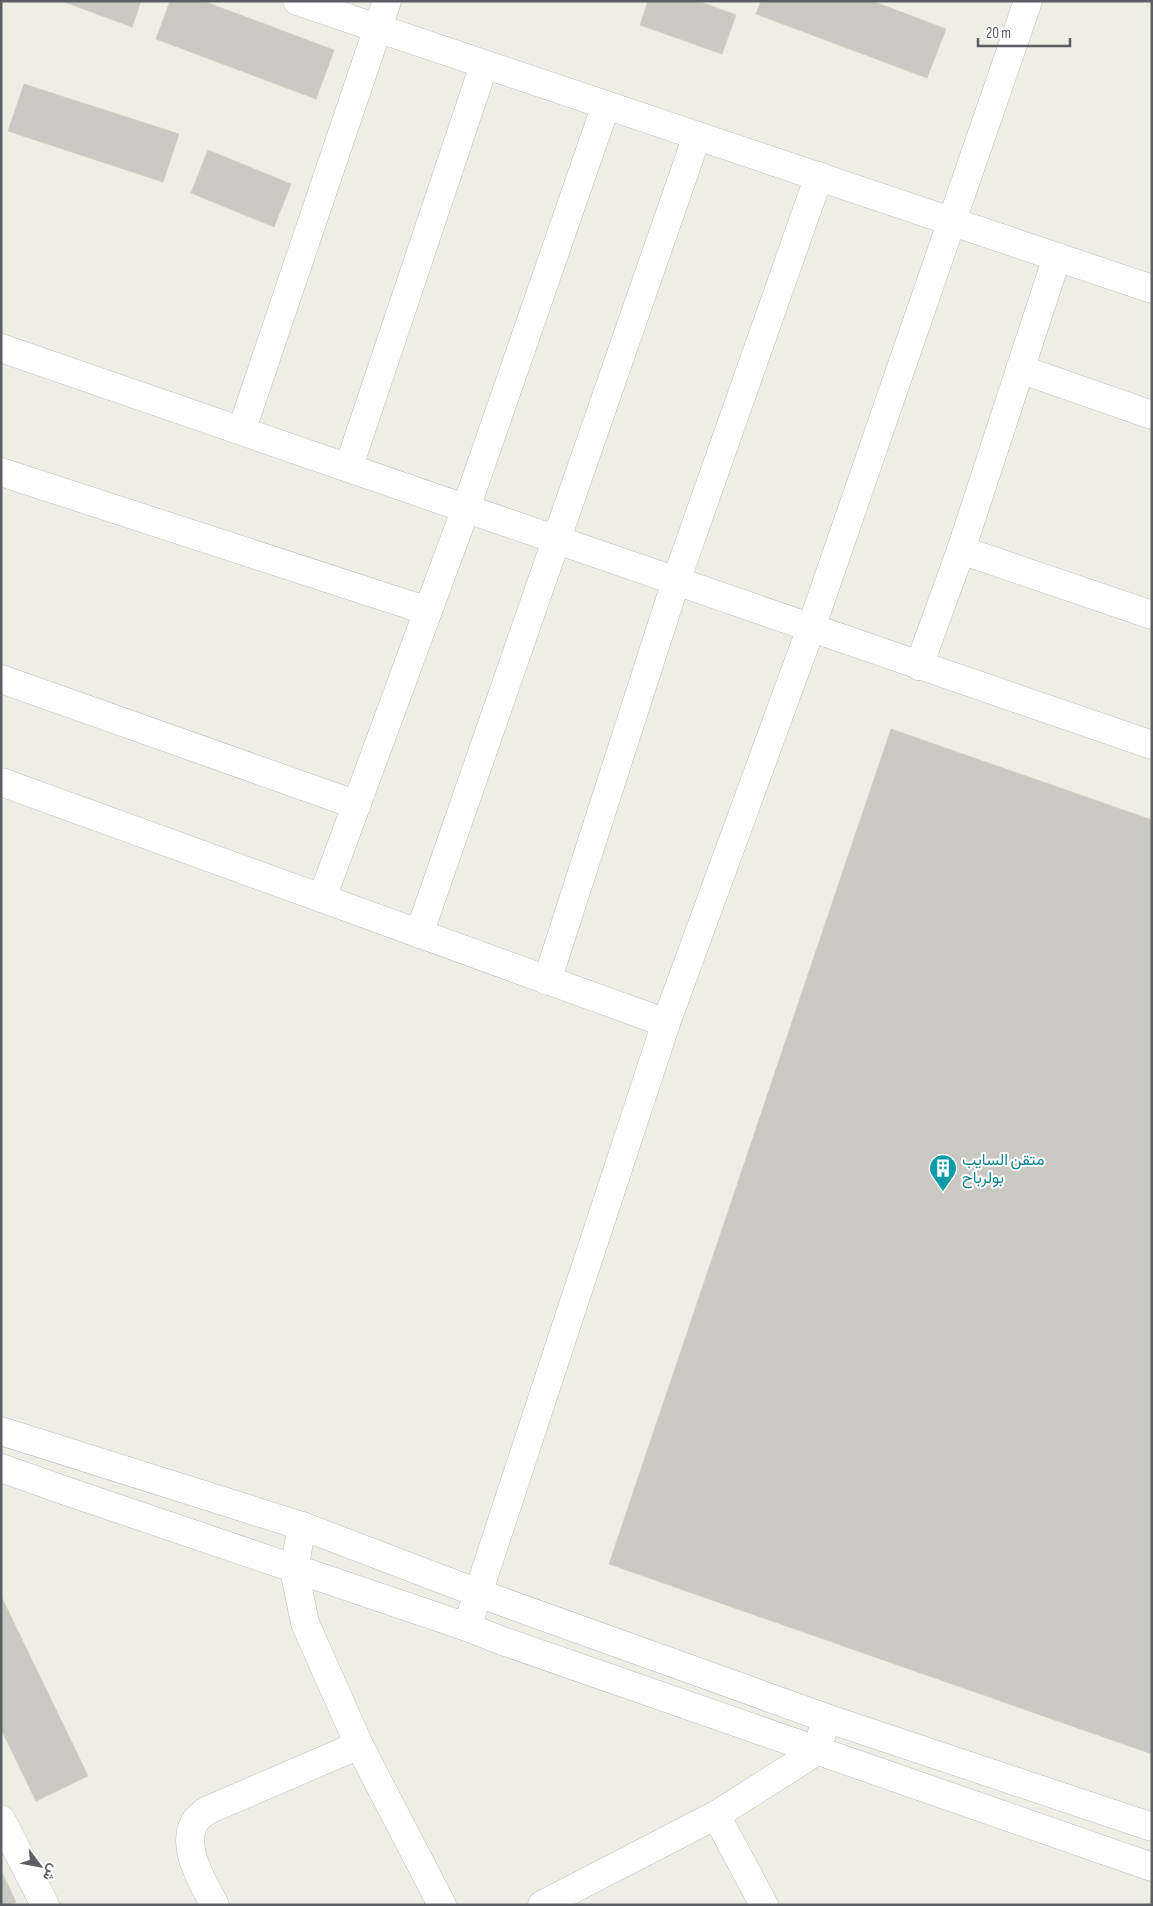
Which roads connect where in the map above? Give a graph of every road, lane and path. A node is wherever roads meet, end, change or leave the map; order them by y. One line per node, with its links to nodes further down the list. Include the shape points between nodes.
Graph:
1 (296, 1): 4 (street)
2 (386, 1): 4 (street)
3 (1028, 1): 9 (street)
4 (378, 29): 5 (street); 15 (street)
5 (484, 65): 6 (street); 16 (street)
6 (606, 105): 7 (street); 18 (street)
7 (696, 136): 8 (street); 19 (street)
8 (818, 176): 9 (street); 21 (street)
9 (951, 221): 10 (street); 24 (street)
10 (1057, 257): 11 (street); 13 (street)
11 (1152, 289)
12 (1, 348): 15 (street)
13 (1020, 369): 14 (street); 20 (street)
14 (1152, 415)
15 (242, 429): 16 (street)
16 (348, 466): 18 (street)
17 (1, 472): 22 (street)
18 (466, 508): 19 (street); 22 (street)
19 (556, 539): 21 (street); 31 (street)
20 (961, 550): 23 (street); 25 (street)
21 (676, 581): 24 (street); 32 (street)
22 (428, 611): 29 (street)
23 (1152, 615)
24 (811, 628): 25 (street); 33 (street)
25 (919, 666): 27 (street)
26 (1, 679): 29 (street)
27 (1152, 745)
28 (1, 782): 30 (street)
29 (357, 804): 30 (street)
30 (322, 898): 31 (street)
31 (419, 934): 32 (street)
32 (547, 981): 33 (street)
33 (666, 1024): 38 (street)
34 (1, 1431): 36 (street)
35 (1, 1468): 37 (street)
36 (302, 1526): 37 (street); 38 (street)
37 (294, 1569): 39 (street); 41 (street, via 306,1623)
38 (478, 1593): 39 (street); 40 (street)
39 (467, 1627): 42 (street)
40 (826, 1718): 42 (street); 45 (street)
41 (360, 1745): 48 (street, via 206,1811 196,1820 190,1835 190,1847 201,1880); 49 (street)
42 (817, 1751): 43 (street); 46 (street)
43 (716, 1815): 50 (street); 51 (street)
44 (1, 1819): 47 (street)
45 (1152, 1827)
46 (1152, 1867)
47 (45, 1905)
48 (215, 1905)
49 (442, 1905)
50 (542, 1905)
51 (764, 1905)

